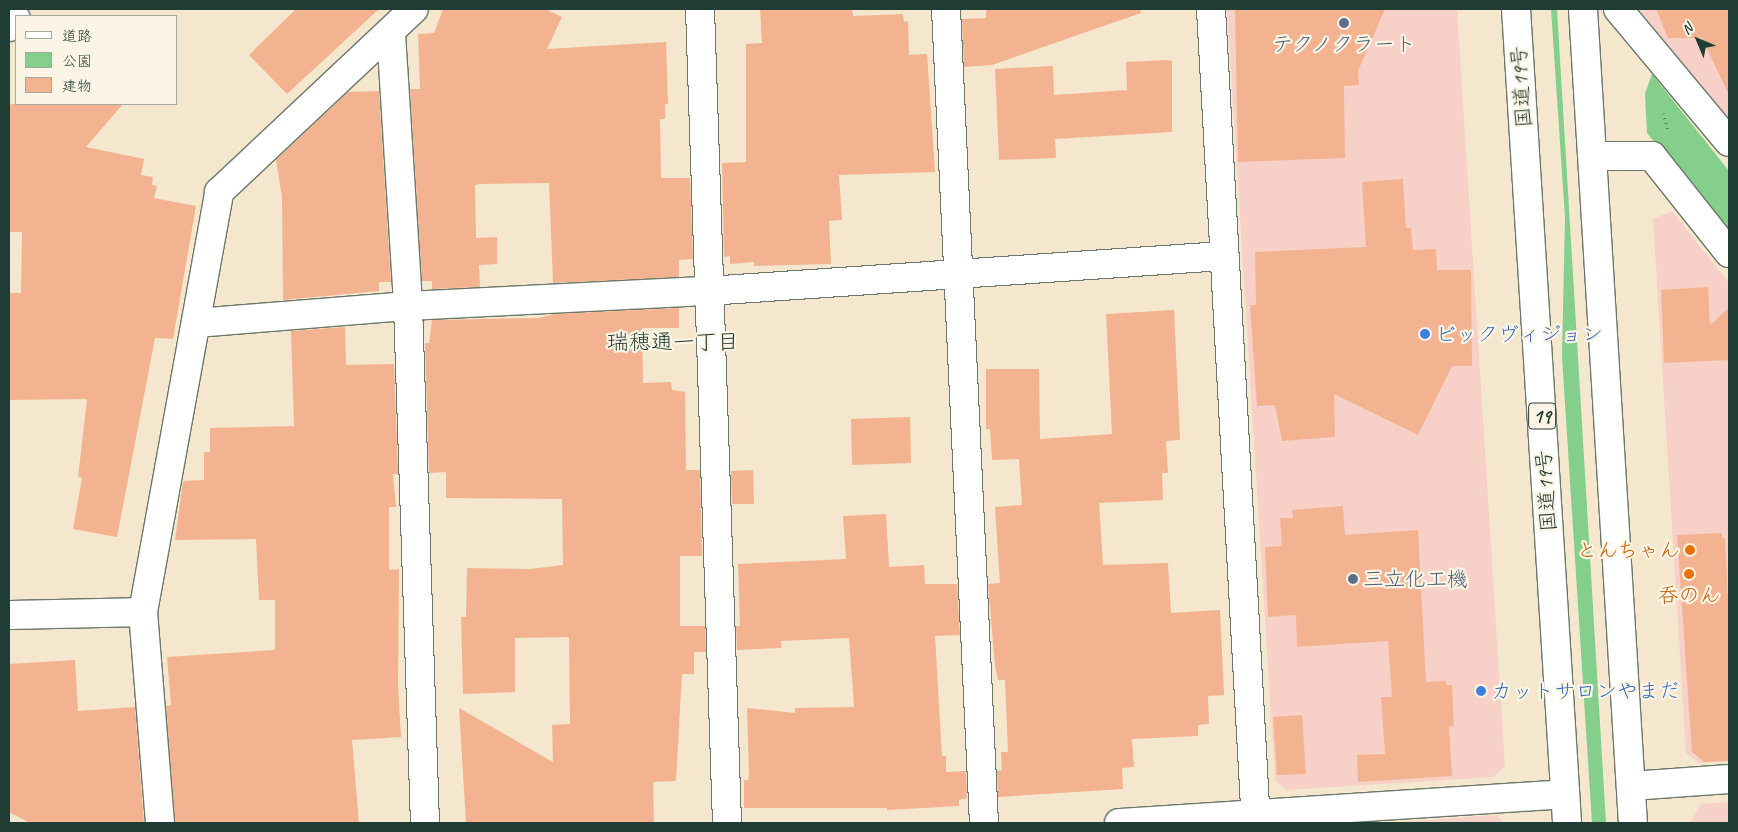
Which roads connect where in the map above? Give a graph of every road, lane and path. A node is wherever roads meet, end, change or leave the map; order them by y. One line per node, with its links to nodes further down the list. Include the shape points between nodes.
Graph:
1 (414, 9): 8 (main road)
2 (700, 9): 14 (main road)
3 (946, 9): 13 (main road)
4 (1211, 9): 12 (main road)
5 (1516, 9): 21 (main road, 国道19号 / 19)
6 (1583, 9): 10 (main road)
7 (1618, 9): 9 (main road)
8 (391, 33): 15 (main road); 16 (main road, via 219,192)
9 (1729, 142)
10 (1593, 156): 11 (main road, via 1652,156); 20 (main road)
11 (1729, 254)
12 (1223, 256): 13 (main road); 22 (main road)
13 (958, 274): 14 (main road); 26 (main road)
14 (708, 291): 15 (main road); 25 (main road)
15 (408, 306): 16 (main road); 24 (main road)
16 (196, 322): 17 (main road)
17 (143, 612): 18 (main road); 23 (main road)
18 (9, 615)
19 (1729, 779): 20 (main road)
20 (1631, 786): 29 (main road)
21 (1565, 794): 22 (main road); 28 (main road, 国道19号 / 19)
22 (1256, 819): 27 (main road)
23 (160, 823)
24 (425, 823)
25 (727, 823)
26 (984, 823)
27 (1119, 823)
28 (1567, 823)
29 (1633, 823)

